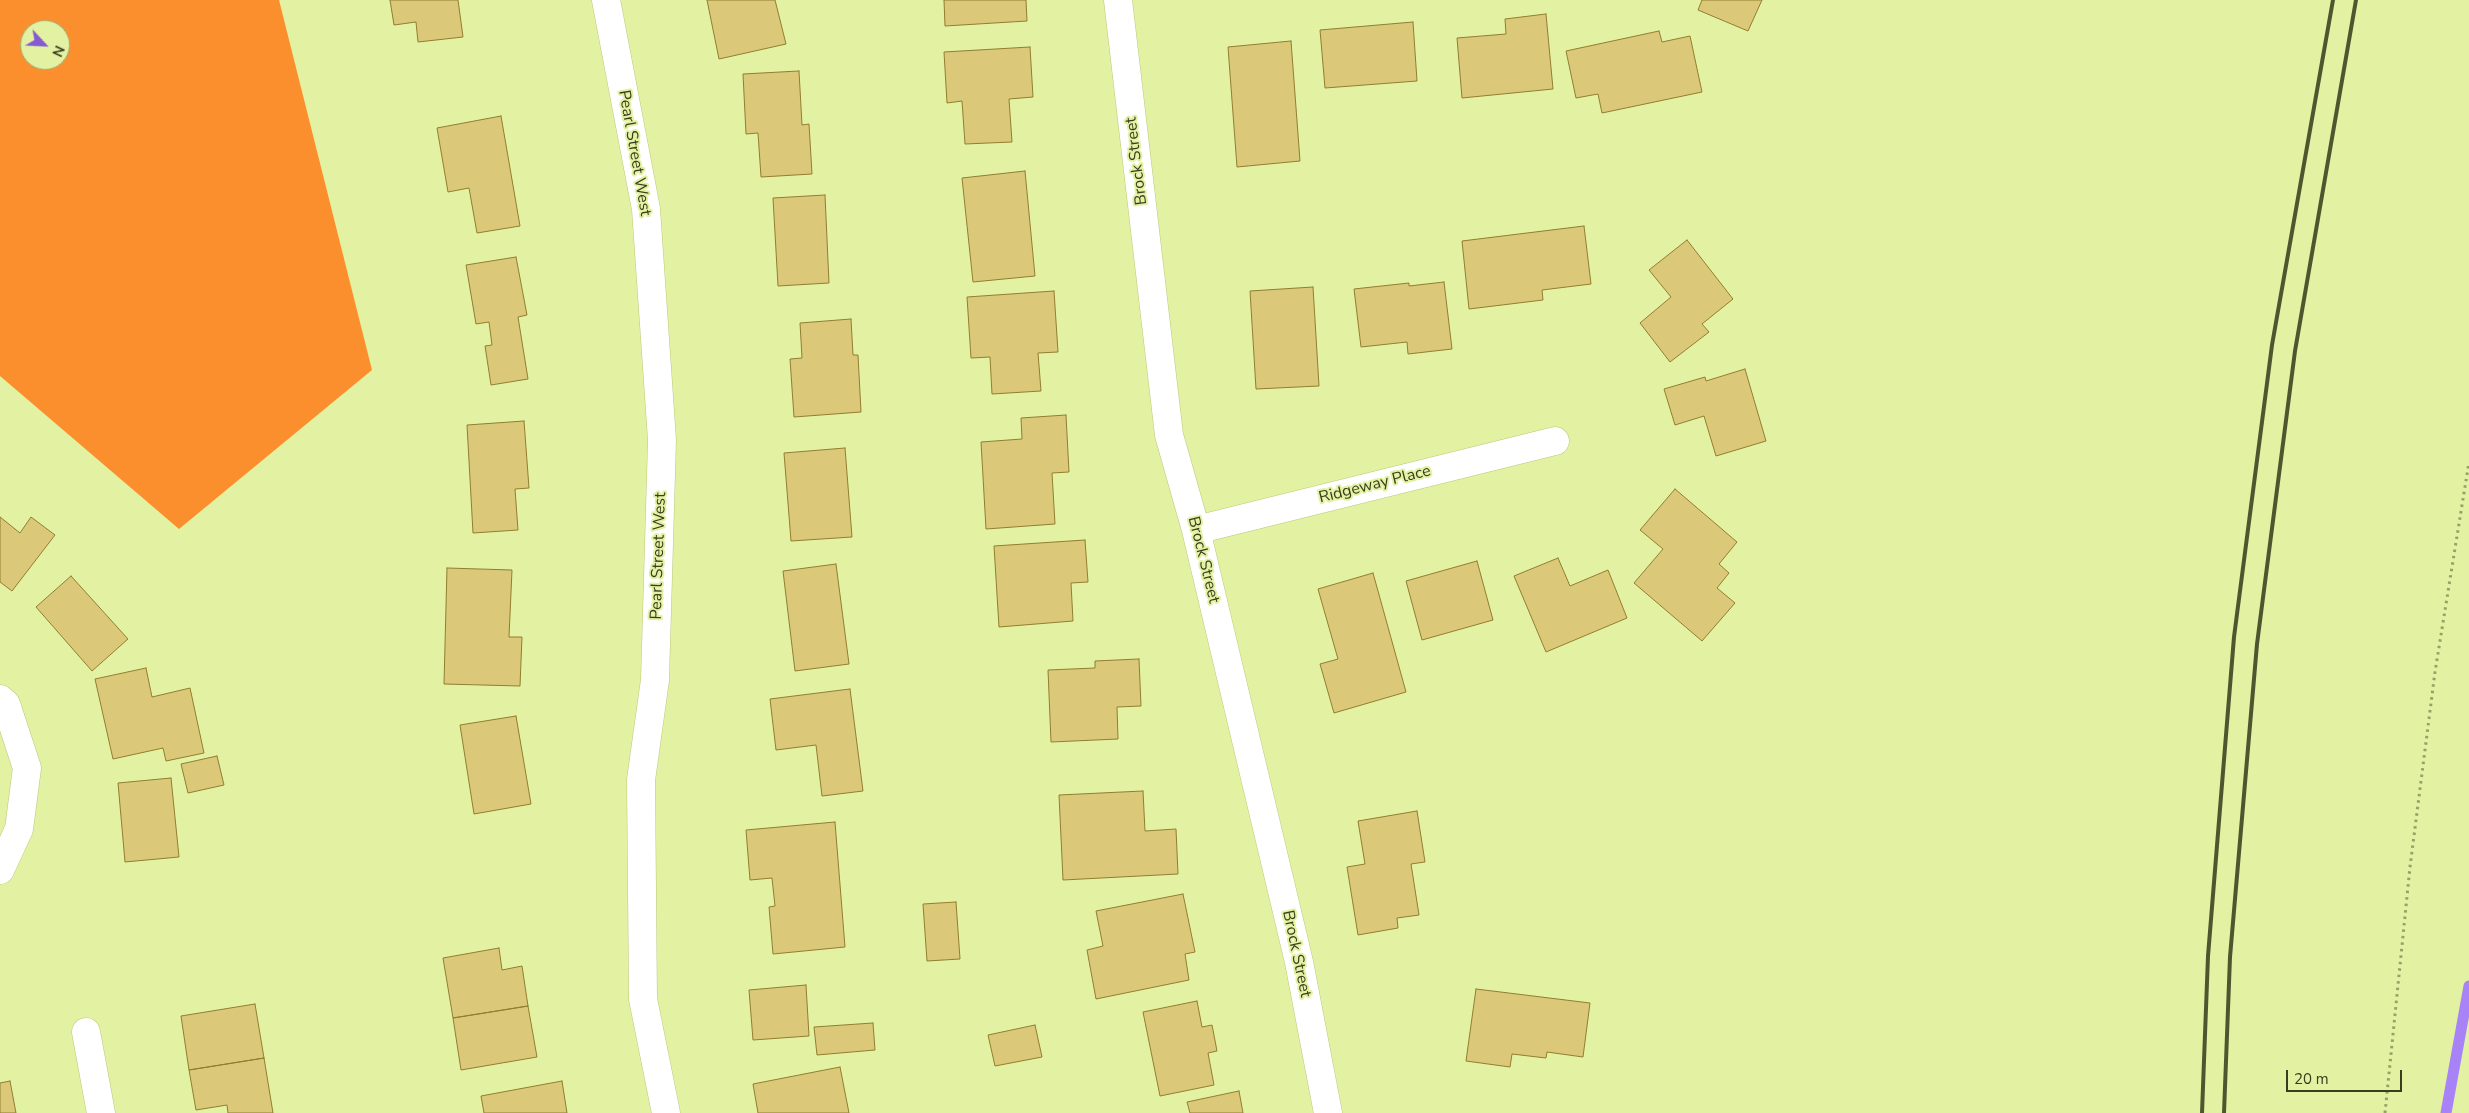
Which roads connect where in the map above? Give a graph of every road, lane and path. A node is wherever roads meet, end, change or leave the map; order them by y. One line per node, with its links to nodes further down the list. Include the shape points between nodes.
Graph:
1 (606, 0): 10 (street, Pearl Street West, via 646,209 662,440 656,680 641,780 643,999)
2 (1118, 0): 5 (street, Brock Street, via 1169,436)
3 (1555, 441): 5 (street, Ridgeway Place)
4 (2469, 462): 12 (path, via 2434,672)
5 (1196, 530): 11 (street, Brock Street, via 1299,962)
6 (0, 699): 7 (street, via 6,704 27,768 19,828)
7 (0, 870)
8 (86, 1032): 9 (street)
9 (101, 1113)
10 (666, 1113)
11 (1328, 1113)
12 (2385, 1113)

